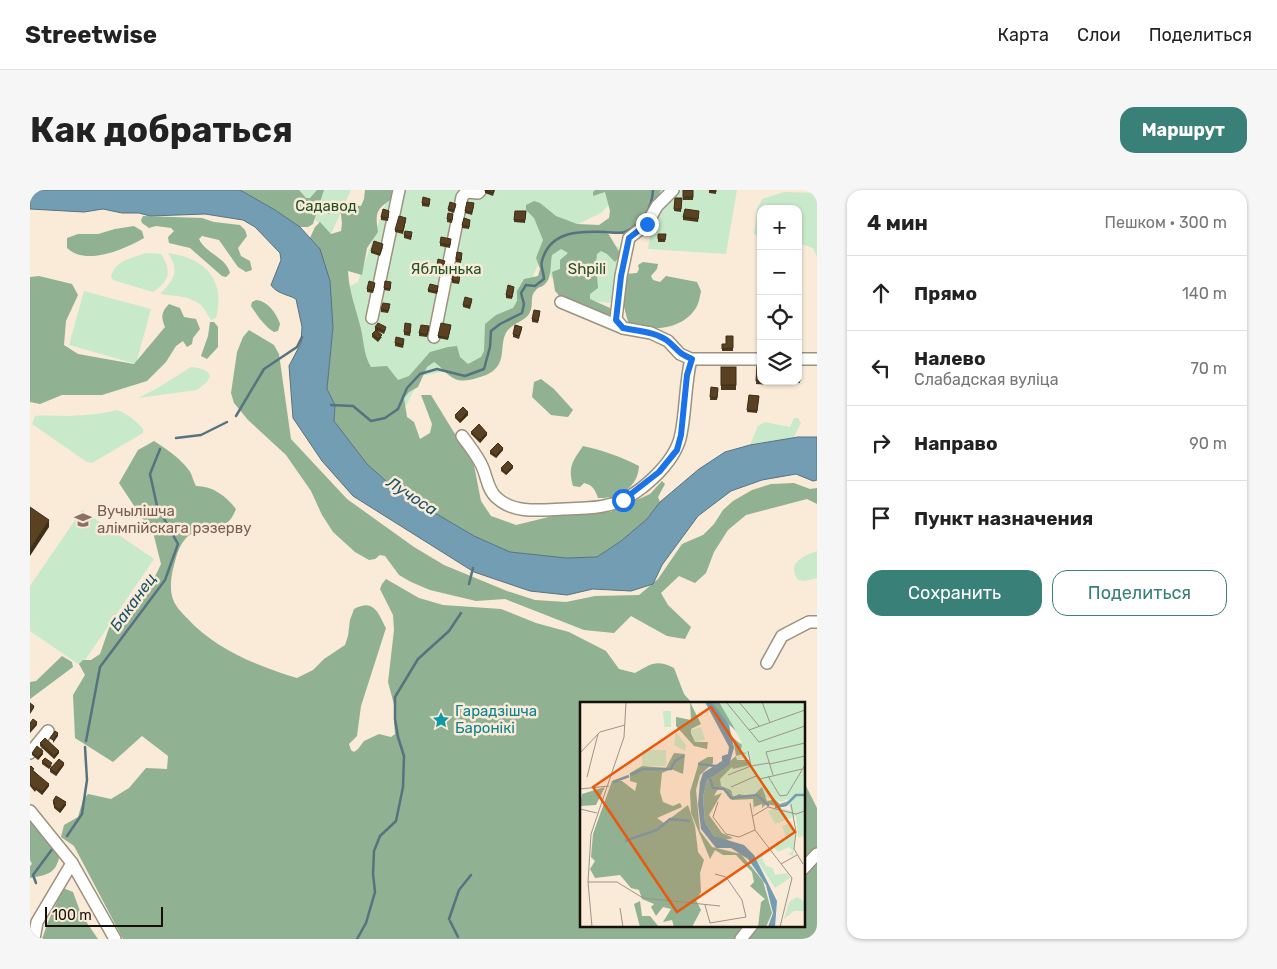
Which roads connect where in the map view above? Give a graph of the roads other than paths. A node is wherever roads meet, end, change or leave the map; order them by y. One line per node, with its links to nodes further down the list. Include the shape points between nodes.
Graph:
1 (398, 190): 5 (street)
2 (482, 190): 7 (street, via 466,192 462,197)
3 (669, 193): 6 (street, via 647,224 629,238 616,320)
4 (561, 302): 6 (street)
5 (372, 318)
6 (623, 328): 8 (street, via 651,333)
7 (434, 337)
8 (692, 359): 9 (street); 12 (street, via 677,450 659,472 623,500 607,506 534,511 511,506 496,498 483,466)
9 (757, 359)
10 (802, 359): 11 (street)
11 (817, 359)
12 (462, 436)
13 (817, 622): 14 (street, via 809,622 782,636)
14 (767, 663)
15 (48, 731): 16 (street)
16 (30, 753)
17 (30, 811): 19 (street)
18 (817, 854): 20 (street)
19 (72, 863): 22 (street, via 38,922); 23 (street)
20 (804, 868)
21 (751, 926): 24 (street)
22 (34, 939)
23 (115, 939)
24 (741, 939)

